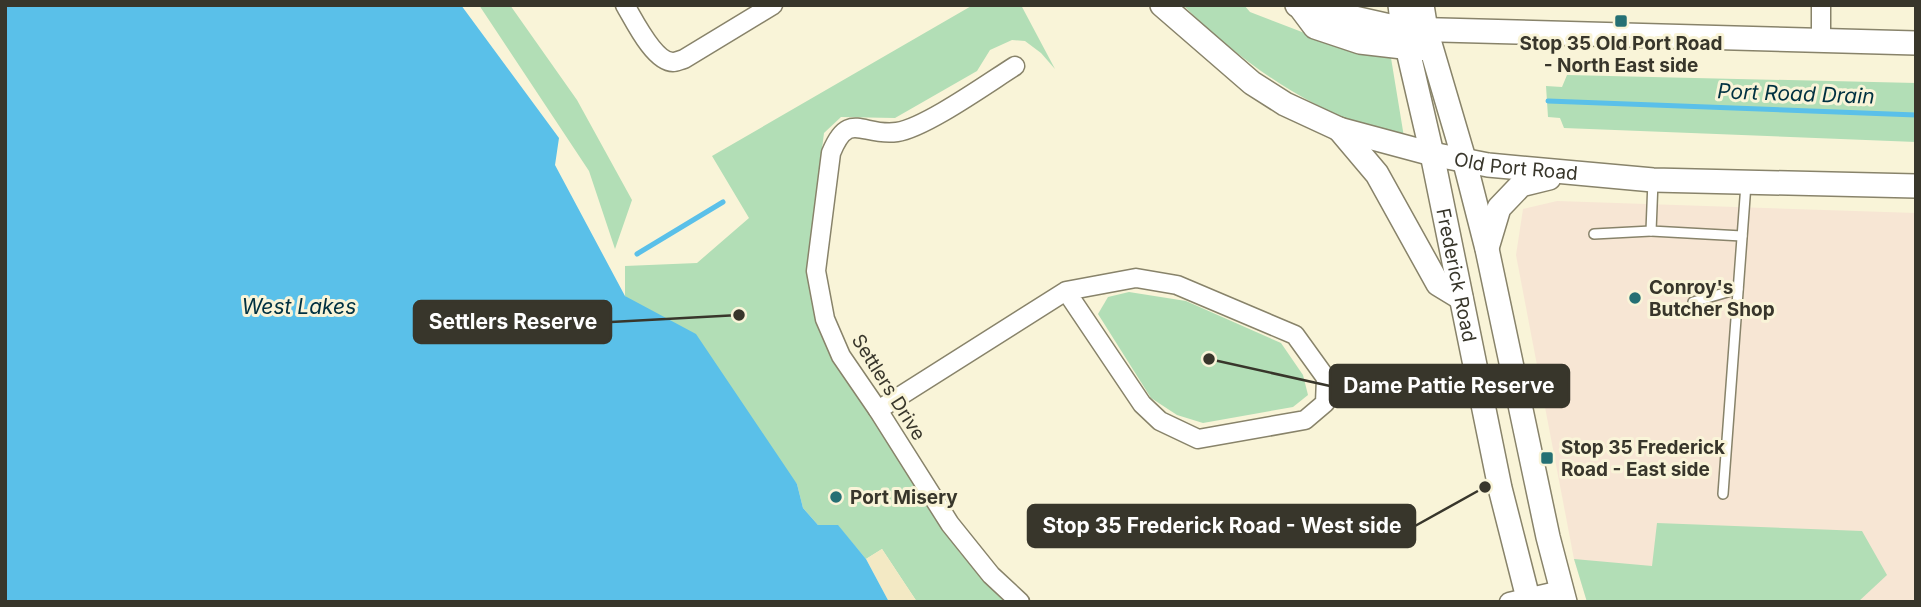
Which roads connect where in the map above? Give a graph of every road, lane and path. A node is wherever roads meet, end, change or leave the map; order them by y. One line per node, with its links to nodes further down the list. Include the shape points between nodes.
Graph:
1 (625, 5): 2 (street, via 650,46 671,62 684,59)
2 (773, 5)
3 (1162, 5): 13 (main road, Old Port Road, via 1252,83)
4 (1400, 5): 8 (main road, Frederick Road)
5 (1422, 5): 10 (main road, Frederick Road)
6 (1821, 5): 9 (street)
7 (1304, 6): 8 (main road)
8 (1405, 38): 10 (main road); 14 (main road, Frederick Road)
9 (1821, 39): 10 (main road); 11 (main road)
10 (1429, 40): 15 (main road, Frederick Road)
11 (1916, 43)
12 (1015, 66): 28 (street, Settlers Drive, via 922,123 898,132 852,127 838,136 831,153 816,271 825,319 841,356)
13 (1339, 129): 14 (main road, Old Port Road); 26 (main road, via 1377,174 1438,284)
14 (1432, 154): 15 (main road, Old Port Road); 26 (main road, Frederick Road)
15 (1464, 159): 16 (main road, Old Port Road); 23 (main road, Frederick Road)
16 (1569, 174): 17 (main road, Old Port Road); 23 (main road, via 1521,184 1499,208)
17 (1653, 180): 18 (main road, Old Port Road); 20 (lane)
18 (1746, 184): 19 (main road, Old Port Road); 22 (lane)
19 (1916, 186)
20 (1651, 231): 21 (lane); 22 (lane)
21 (1594, 234)
22 (1742, 236): 24 (lane)
23 (1487, 249): 30 (main road, Frederick Road)
24 (1738, 289): 27 (lane); 29 (lane)
25 (1066, 291): 25 (street, via 1142,404 1160,421 1198,439 1305,420 1325,403 1326,378 1295,335 1177,285 1136,278); 28 (street)
26 (1461, 298): 31 (main road, Frederick Road)
27 (1693, 302)
28 (878, 410): 32 (street, Settlers Drive, via 950,524 991,575)
29 (1723, 494)
30 (1563, 596): 31 (street)
31 (1522, 600)
32 (1020, 602)

